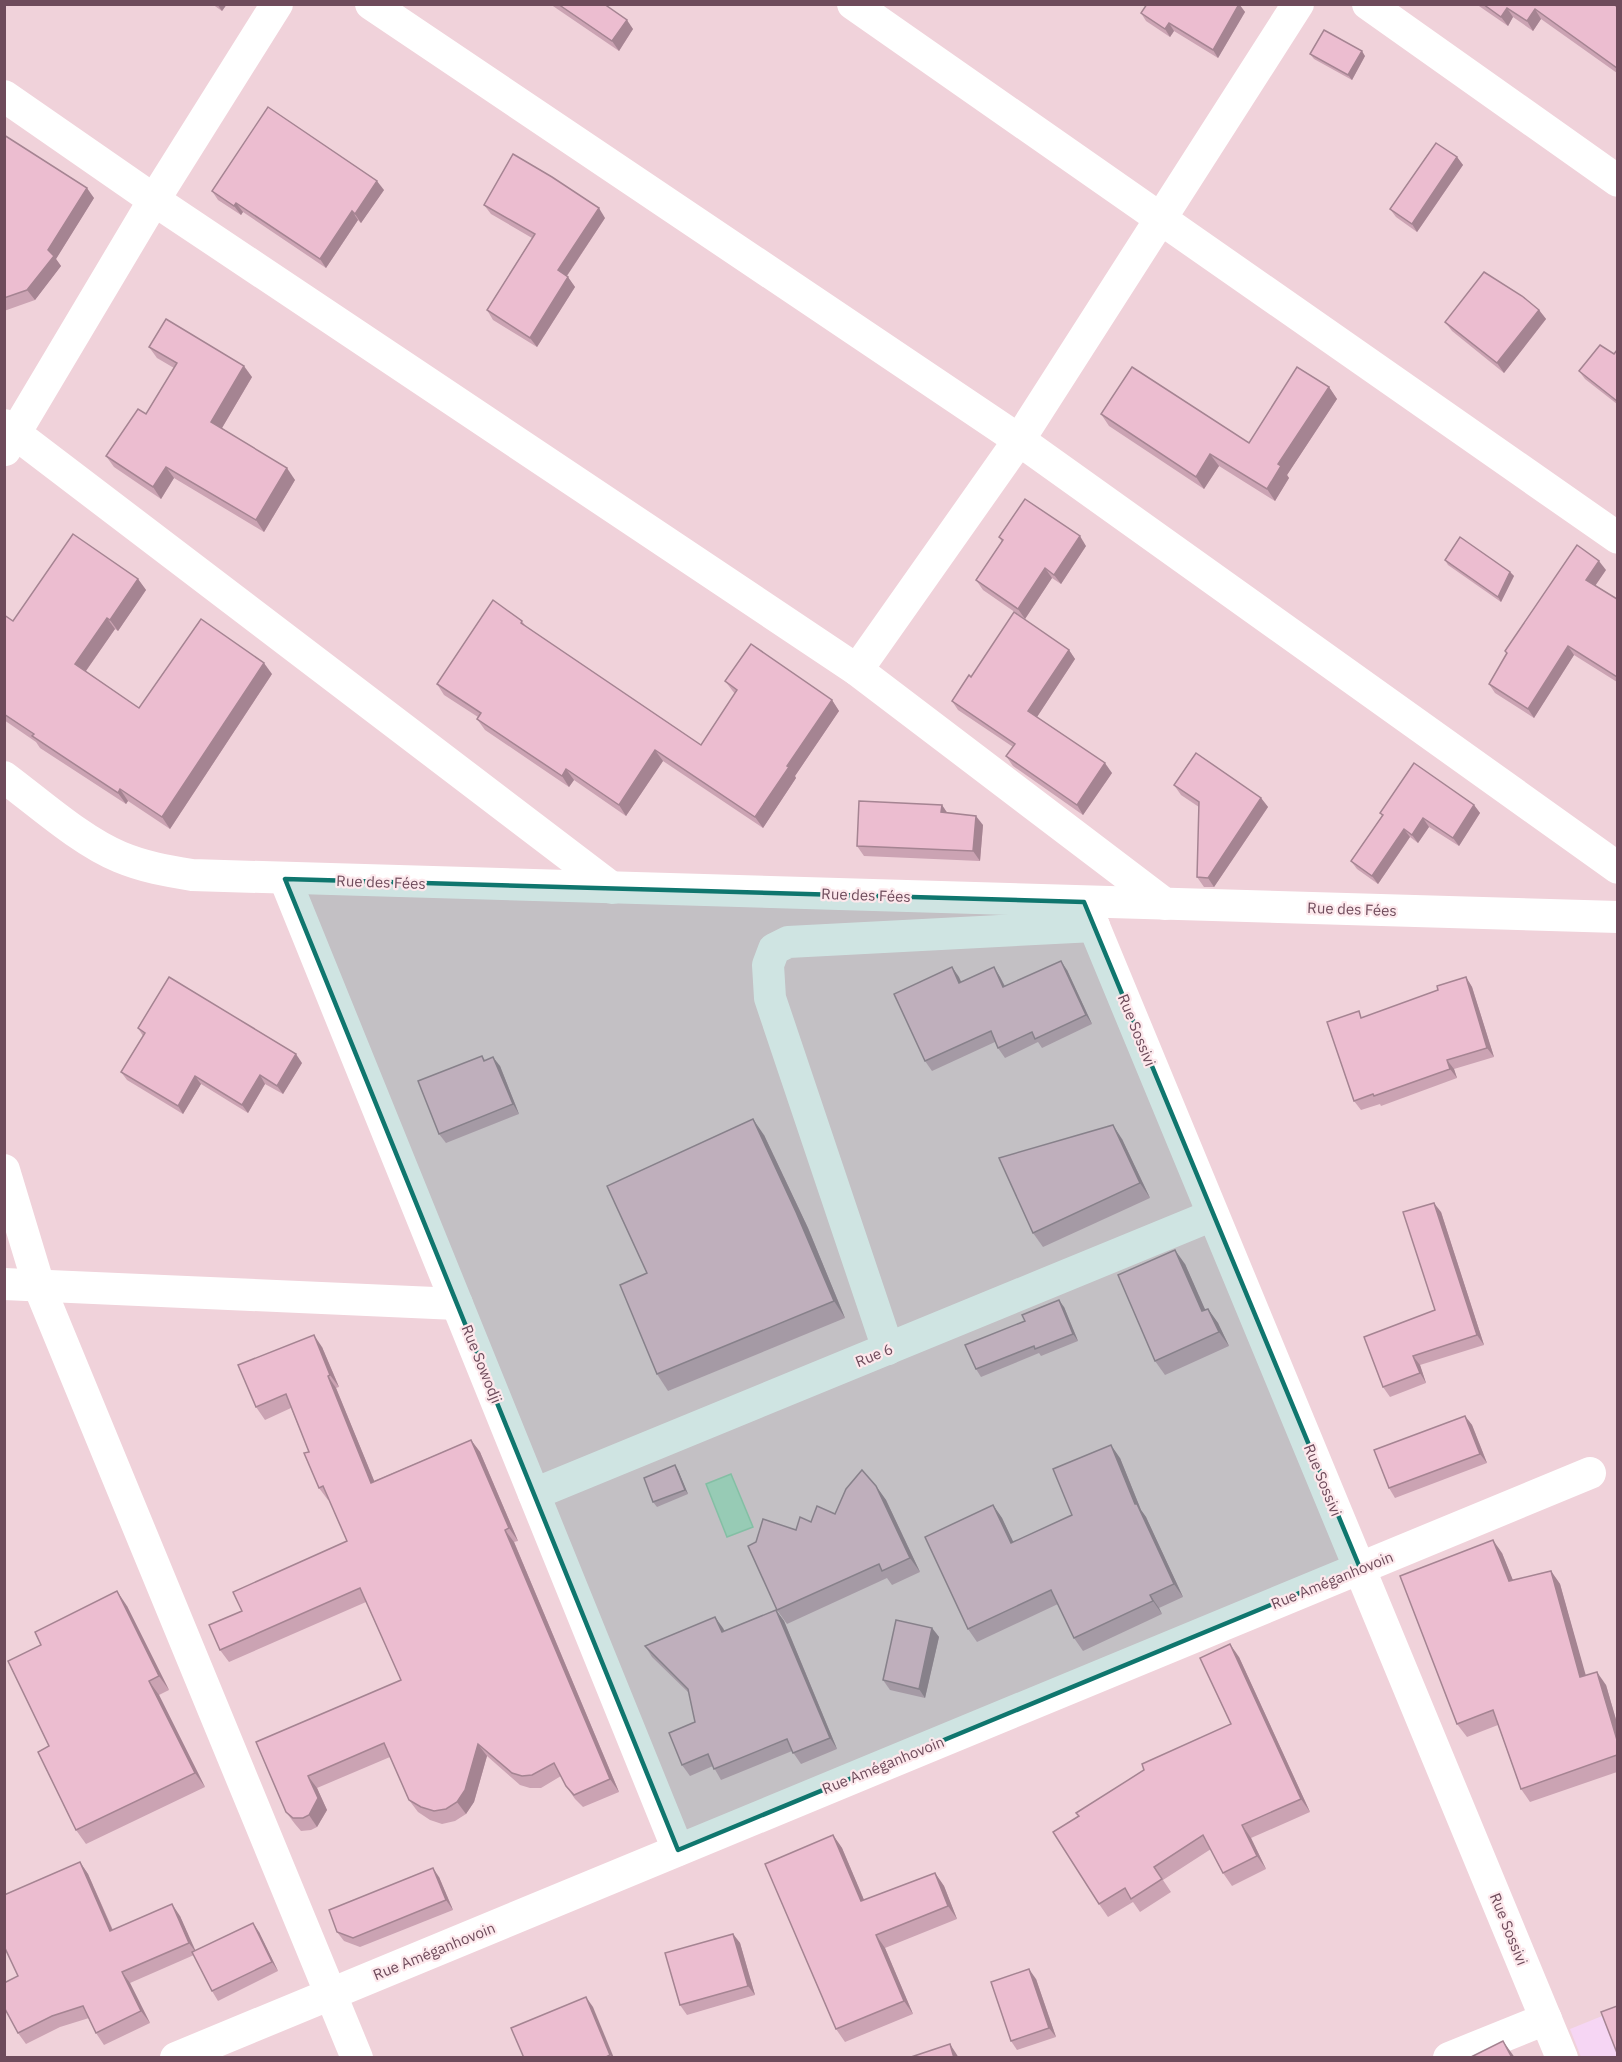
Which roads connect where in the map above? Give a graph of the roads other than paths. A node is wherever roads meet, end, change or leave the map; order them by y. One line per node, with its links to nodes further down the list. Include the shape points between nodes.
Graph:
1 (277, 4): 8 (street)
2 (371, 4): 11 (street)
3 (853, 4): 9 (street)
4 (1298, 4): 9 (street)
5 (1368, 4): 7 (street)
6 (4, 96): 8 (street)
7 (1617, 181)
8 (154, 200): 10 (street); 13 (street)
9 (1161, 220): 11 (street); 12 (street)
10 (8, 436): 17 (street)
11 (1020, 440): 13 (street); 15 (street)
12 (1617, 538)
13 (856, 670): 18 (street)
14 (4, 777): 16 (street, Rue des Fées, via 85,837 118,856 153,869 192,875)
15 (1617, 868)
16 (285, 879): 17 (street, Rue des Fées); 25 (street, Rue Sowodji)
17 (612, 888): 19 (street, Rue des Fées)
18 (1165, 904): 19 (street, Rue des Fées); 20 (street, Rue des Fées)
19 (1089, 914): 22 (street, Rue Sossivi); 26 (street, via 788,942 774,949 768,965 770,998)
20 (1617, 917)
21 (4, 1170): 24 (street)
22 (1214, 1215): 26 (street, Rue 6); 29 (street, Rue Sossivi)
23 (4, 1284): 24 (street)
24 (39, 1286): 25 (street); 31 (street)
25 (458, 1304): 28 (street, Rue Sowodji)
26 (888, 1349): 28 (street, Rue 6)
27 (1590, 1473): 29 (street, Rue Améganhovoin)
28 (534, 1494): 30 (street, Rue Sowodji)
29 (1360, 1568): 30 (street, Rue Améganhovoin); 32 (street, Rue Sossivi)
30 (678, 1850): 31 (street, Rue Améganhovoin)
31 (330, 1994): 33 (street, Rue Améganhovoin); 34 (street)
32 (1545, 2019): 35 (street); 36 (street, Rue Sossivi)
33 (176, 2058)
34 (357, 2058)
35 (1449, 2058)
36 (1562, 2058)

